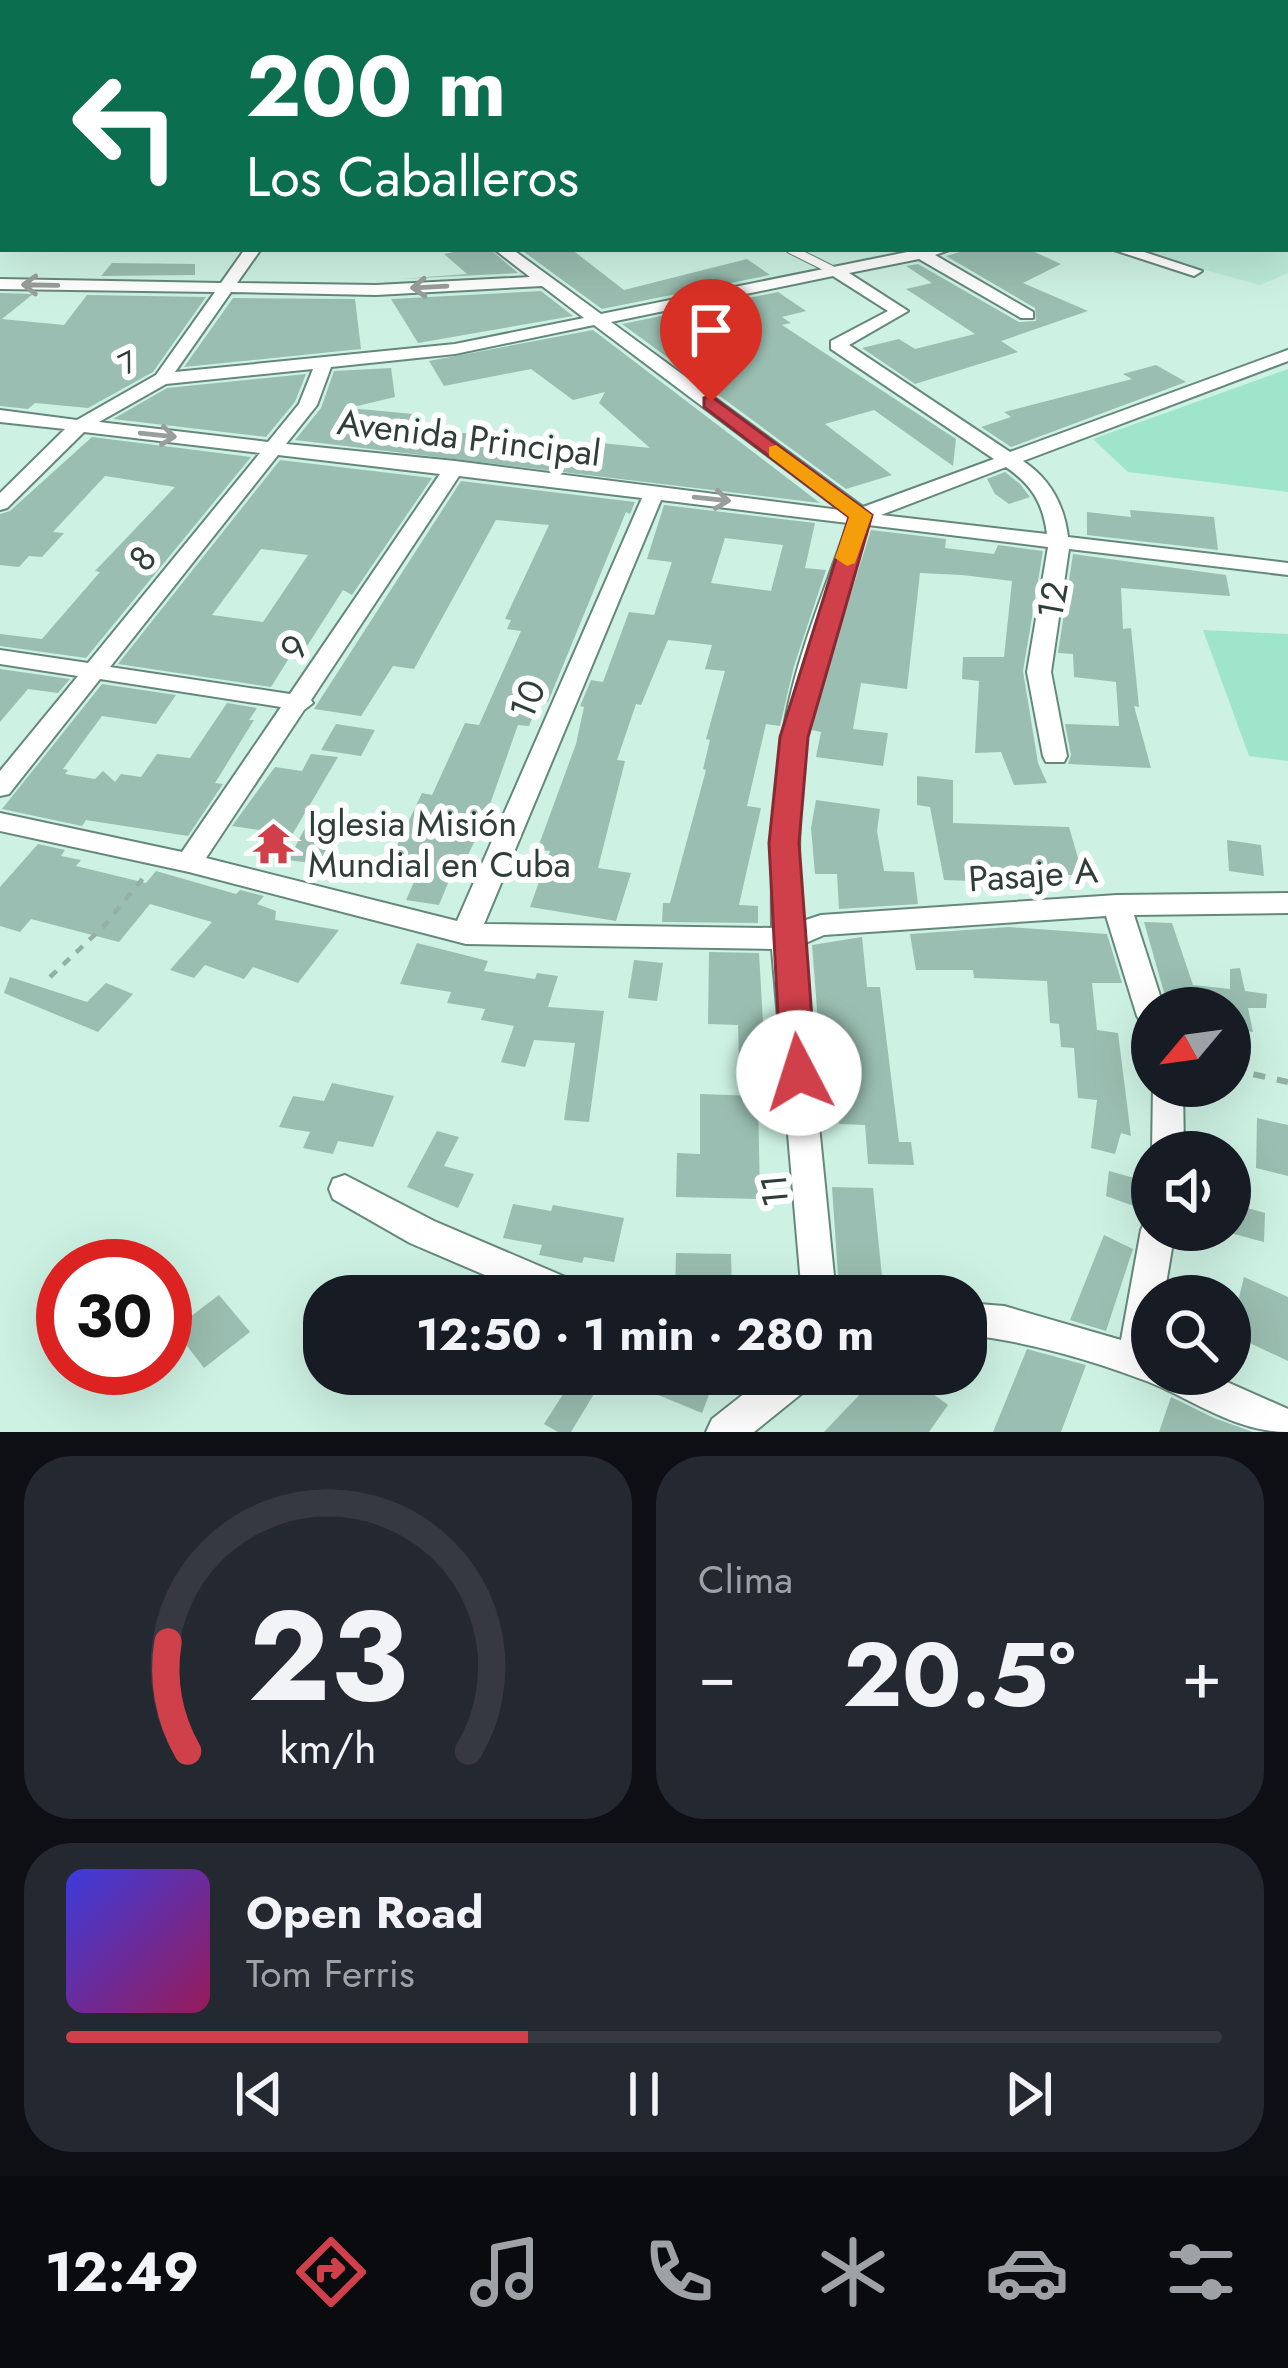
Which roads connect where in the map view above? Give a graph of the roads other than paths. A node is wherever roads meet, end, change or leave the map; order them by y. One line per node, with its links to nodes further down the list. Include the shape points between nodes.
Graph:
1 (251, 252): 11 (street, 7)
2 (506, 252): 9 (street)
3 (796, 252): 8 (lane)
4 (934, 252): 6 (street)
5 (1129, 252): 7 (street)
6 (923, 255): 8 (street); 12 (street)
7 (1194, 271)
8 (838, 273): 13 (street); 20 (street, 12, via 899,311 837,345)
9 (546, 281): 11 (street, one-way to 11); 13 (street)
10 (0, 284): 11 (street, one-way to 10)
11 (226, 288): 16 (street, 7)
12 (1027, 315)
13 (598, 318): 15 (street, via 455,349); 24 (street)
14 (1288, 355): 20 (street)
15 (323, 365): 16 (street); 19 (street, 8, via 308,406)
16 (162, 380): 18 (street, 7)
17 (0, 416): 18 (street, Avenida Principal)
18 (79, 426): 19 (street, Avenida Principal, one-way to 19); 23 (street, 7)
19 (274, 447): 21 (street, Avenida Principal); 28 (street, 8)
20 (1011, 462): 24 (street); 25 (street, 12, via 1045,491)
21 (455, 467): 22 (street, Avenida Principal); 29 (street, 9)
22 (654, 493): 24 (street, Avenida Principal, one-way to 24); 36 (street, 10)
23 (0, 504)
24 (861, 515): 25 (street, Avenida Principal); 37 (street, 11, via 794,737 784,843)
25 (1062, 541): 26 (street, Avenida Principal); 30 (street, 12, via 1039,674)
26 (1288, 568)
27 (0, 657): 28 (street)
28 (94, 670): 29 (street); 31 (street, 8)
29 (301, 703): 33 (street, 9)
30 (1055, 756)
31 (0, 788)
32 (0, 822): 33 (street, Pasaje A)
33 (176, 860): 36 (street, Pasaje A)
34 (1288, 903): 35 (street, Pasaje A)
35 (1117, 904): 37 (street, Pasaje A, via 821,925); 38 (street)
36 (466, 934): 37 (street, Pasaje A)
37 (787, 939): 41 (street, 11)
38 (1143, 987)
39 (345, 1189): 40 (street)
40 (523, 1275)
41 (817, 1275)
42 (987, 1321): 43 (street)
43 (1131, 1360)
44 (772, 1395): 47 (street)
45 (1216, 1395): 46 (street)
46 (1288, 1428)
47 (725, 1432)

